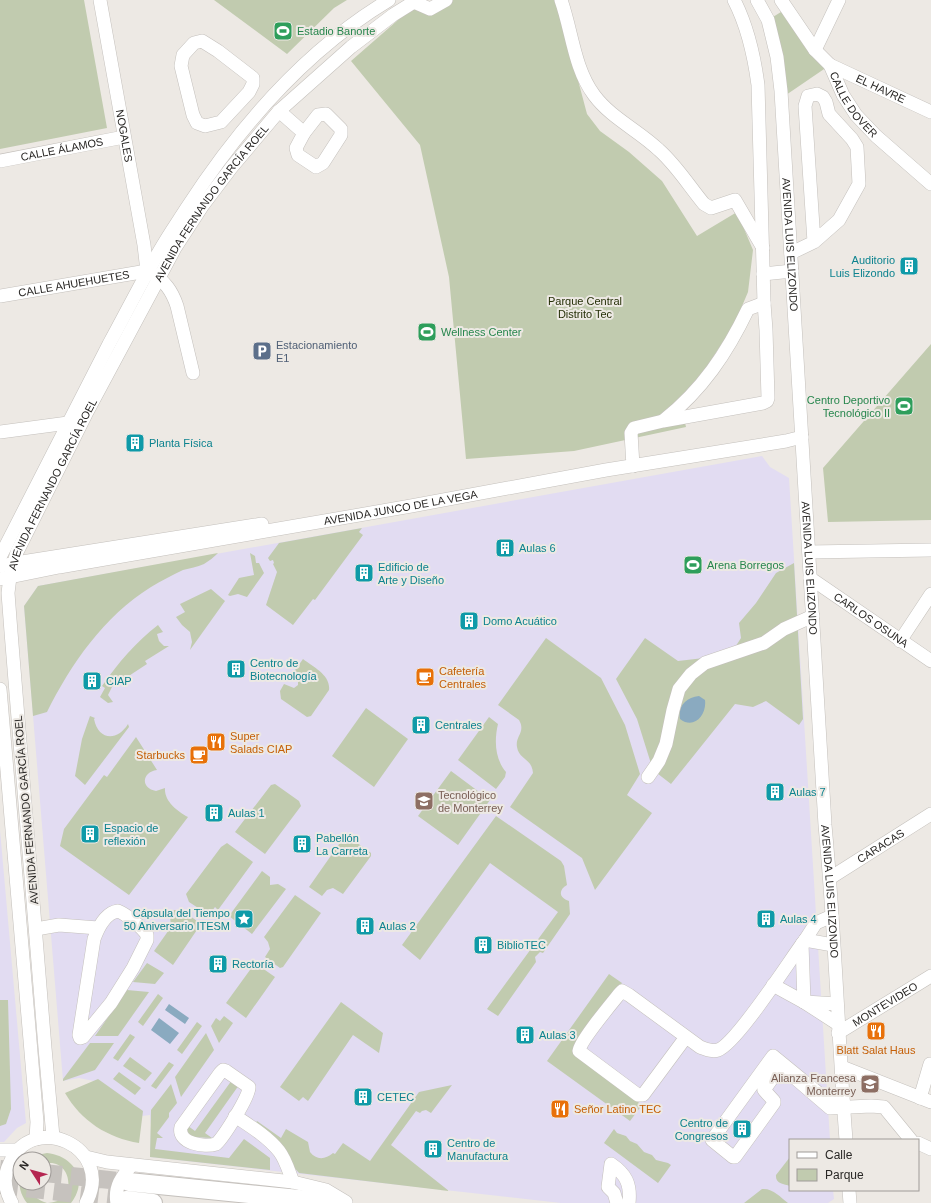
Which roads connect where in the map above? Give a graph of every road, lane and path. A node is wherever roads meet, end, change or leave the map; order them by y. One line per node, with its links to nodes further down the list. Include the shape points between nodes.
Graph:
1 (100, 0): 21 (street, NOGALES)
2 (389, 0): 17 (street, AVENIDA FERNANDO GARCÍA ROEL, via 337,36 296,72)
3 (446, 0): 9 (street, via 430,9)
4 (561, 0): 25 (street, via 578,64 593,94 616,118 646,138 670,160 704,204 711,208 735,200)
5 (734, 0): 15 (street, via 748,33 755,58)
6 (757, 0): 11 (street, AVENIDA LUIS ELIZONDO)
7 (781, 0): 10 (street)
8 (839, 0): 12 (street)
9 (415, 1): 18 (street, AVENIDA FERNANDO GARCÍA ROEL, via 351,47)
10 (790, 14): 11 (street, via 781,12); 12 (street, CALLE DOVER)
11 (768, 20): 14 (street, AVENIDA LUIS ELIZONDO)
12 (815, 50): 13 (street, CALLE DOVER)
13 (830, 65): 19 (street, EL HAVRE); 23 (street, CALLE DOVER, via 843,95 856,115)
14 (780, 80): 15 (street); 26 (street, AVENIDA LUIS ELIZONDO)
15 (758, 85): 25 (street)
16 (249, 92): 16 (street, via 221,122 205,126 197,122 181,66 183,55 194,43 202,41 253,78); 17 (street)
17 (264, 105): 28 (street, AVENIDA FERNANDO GARCÍA ROEL, via 210,173 161,248)
18 (279, 111): 20 (street); 28 (street, AVENIDA FERNANDO GARCÍA ROEL, via 203,205)
19 (931, 112)
20 (304, 133)
21 (124, 137): 22 (street, CALLE ÁLAMOS); 28 (street, NOGALES, via 144,245)
22 (0, 161)
23 (931, 184)
24 (814, 242): 24 (street, via 839,220 859,184 857,147 829,114 823,97 817,94 808,96 805,106); 26 (street)
25 (763, 248): 29 (street)
26 (791, 253): 27 (street, AVENIDA LUIS ELIZONDO)
27 (792, 271): 29 (street); 36 (street, AVENIDA LUIS ELIZONDO)
28 (153, 274): 30 (street, CALLE AHUEHUETES); 32 (street, via 166,284 176,301); 34 (street, AVENIDA FERNANDO GARCÍA ROEL); 42 (street, AVENIDA FERNANDO GARCÍA ROEL, via 24,537)
29 (763, 274): 31 (street)
30 (0, 296)
31 (764, 303): 33 (street, via 748,309 720,361 681,406); 33 (street, via 767,401)
32 (193, 373)
33 (662, 421): 37 (street, via 632,430)
34 (68, 423): 35 (street); 38 (street, AVENIDA FERNANDO GARCÍA ROEL)
35 (0, 432)
36 (802, 434): 37 (street, AVENIDA JUNCO DE LA VEGA); 40 (street, AVENIDA LUIS ELIZONDO)
37 (633, 462): 42 (street, AVENIDA JUNCO DE LA VEGA); 44 (street, AVENIDA JUNCO DE LA VEGA, via 374,513)
38 (4, 543): 41 (street, AVENIDA FERNANDO GARCÍA ROEL)
39 (931, 550): 40 (street)
40 (809, 552): 45 (street, AVENIDA LUIS ELIZONDO)
41 (0, 557)
42 (14, 563): 43 (street, AVENIDA JUNCO DE LA VEGA); 44 (street, AVENIDA FERNANDO GARCÍA ROEL)
43 (0, 566)
44 (5, 578): 55 (street, AVENIDA FERNANDO GARCÍA ROEL, via 31,876)
45 (810, 578): 47 (street, AVENIDA LUIS ELIZONDO); 48 (street, CARLOS OSUNA)
46 (931, 594): 48 (street)
47 (812, 616): 51 (street, via 784,629 764,643 705,663 691,674 679,689 666,744); 53 (street, AVENIDA LUIS ELIZONDO)
48 (900, 640): 49 (street, CARLOS OSUNA)
49 (931, 661)
50 (0, 689): 71 (street, AVENIDA FERNANDO GARCÍA ROEL, via 37,1122)
51 (648, 777)
52 (931, 814): 53 (street, CARACAS)
53 (830, 878): 54 (street, AVENIDA LUIS ELIZONDO)
54 (832, 916): 57 (street, via 816,923); 58 (street, AVENIDA LUIS ELIZONDO)
55 (39, 931): 56 (street, via 59,925); 70 (street, AVENIDA FERNANDO GARCÍA ROEL)
56 (96, 934): 56 (street, via 79,1035 81,1038 111,1003 133,968 147,938 145,932 118,911 109,915)
57 (804, 942): 58 (street); 60 (street); 61 (street)
58 (833, 944): 62 (street, AVENIDA LUIS ELIZONDO)
59 (931, 976): 63 (street, MONTEVIDEO)
60 (773, 985): 61 (street); 64 (street, via 741,1030 723,1048 708,1050)
61 (804, 1002): 62 (street); 63 (street)
62 (837, 1004): 63 (street, AVENIDA LUIS ELIZONDO)
63 (838, 1028): 66 (street, AVENIDA LUIS ELIZONDO)
64 (686, 1037): 64 (street, via 622,992 590,1032 579,1051 641,1096)
65 (930, 1064): 67 (street)
66 (842, 1067): 67 (street); 68 (street, AVENIDA LUIS ELIZONDO)
67 (926, 1100)
68 (843, 1104): 68 (street, via 828,1101 773,1056 712,1140 735,1157 774,1103 764,1090 781,1066 830,1108); 72 (street, AVENIDA LUIS ELIZONDO); 73 (street, via 884,1107)
69 (233, 1120): 69 (street, via 250,1089 223,1070 181,1127 180,1132 184,1139 190,1142 212,1145 218,1141); 80 (street, via 274,1156 279,1164); 81 (street, via 251,1127 279,1151)
70 (53, 1137): 71 (street); 78 (street, via 75,1146)
71 (36, 1139): 77 (street)
72 (846, 1139)
73 (910, 1139)
74 (919, 1143): 75 (street)
75 (931, 1149)
76 (0, 1150): 77 (street)
77 (18, 1150): 84 (street, via 10,1161 6,1173 6,1187)
78 (86, 1157): 79 (street); 85 (street, via 91,1169 92,1189)
79 (132, 1165): 80 (street); 83 (street, via 118,1185 116,1198)
80 (279, 1181): 81 (street)
81 (292, 1182): 88 (street, via 326,1190)
82 (849, 1191): 91 (street)
83 (124, 1195): 86 (highway); 87 (highway)
84 (12, 1203)
85 (86, 1203)
86 (153, 1203)
87 (339, 1203)
88 (347, 1203)
89 (617, 1203): 90 (street, via 614,1193 608,1187 611,1164 627,1181)
90 (629, 1203)
91 (850, 1203)

